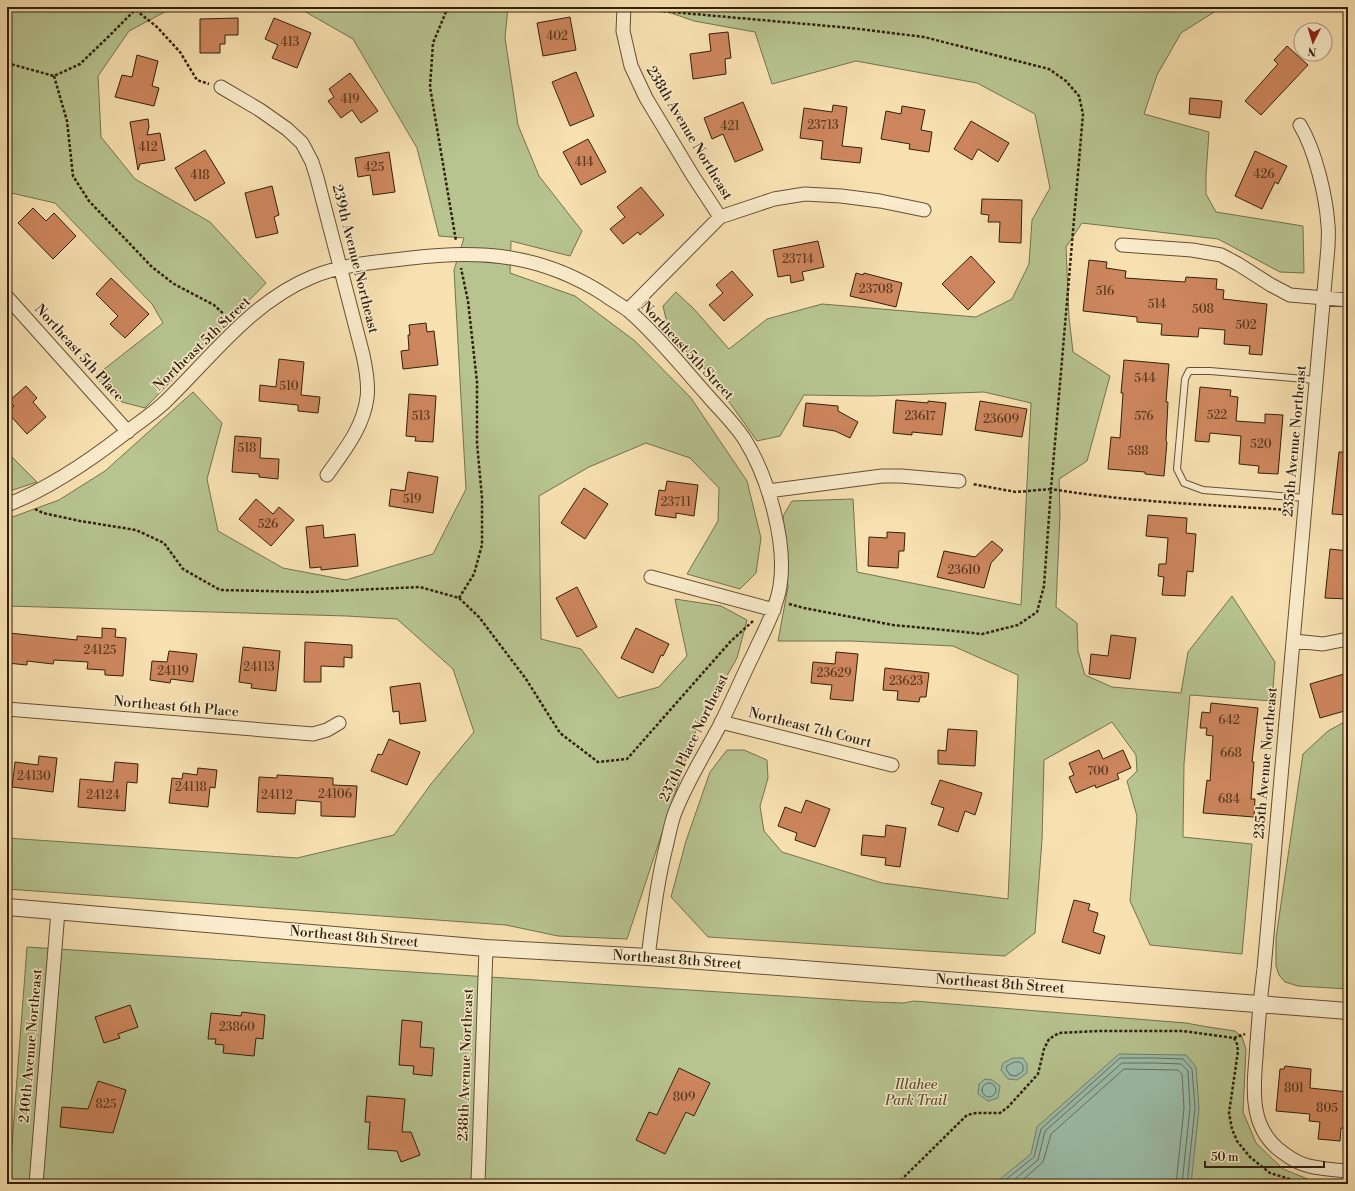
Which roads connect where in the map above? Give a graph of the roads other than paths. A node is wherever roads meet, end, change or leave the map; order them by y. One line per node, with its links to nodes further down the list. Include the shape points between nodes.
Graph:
1 (624, 7): 5 (street, 238th Avenue Northeast, via 623,30 631,66 646,98)
2 (221, 86): 7 (street, 239th Avenue Northeast, via 260,110 302,143 317,178)
3 (1300, 125): 9 (street, 235th Avenue Northeast, via 1307,136 1318,173 1329,226)
4 (924, 210): 5 (street, via 880,201 805,194 774,199)
5 (720, 217): 11 (street, 238th Avenue Northeast)
6 (1122, 245): 9 (street, via 1192,250 1221,255 1290,295)
7 (340, 267): 11 (street, Northeast 5th Street, via 428,256 491,254 522,259 558,270); 13 (street, Northeast 5th Street, via 286,290 262,308 238,327 161,406); 14 (street, 239th Avenue Northeast, via 363,355 367,398 362,419 353,439)
8 (7, 297): 13 (street, Northeast 5th Place)
9 (1323, 298): 10 (street); 12 (street, 235th Avenue Northeast)
10 (1348, 300)
11 (628, 310): 16 (street, Northeast 5th Street, via 658,340 742,436 756,460)
12 (1316, 380): 18 (street, 235th Avenue Northeast); 18 (lane, via 1189,371 1185,380 1183,400 1178,469 1184,483 1203,490)
13 (128, 432): 17 (street, Northeast 5th Street, via 65,476)
14 (327, 475)
15 (959, 481): 16 (street, via 882,476)
16 (768, 491): 20 (street, Northeast 5th Street, via 777,528 781,562 780,586)
17 (12, 503)
18 (1306, 504): 22 (street, 235th Avenue Northeast)
19 (650, 577): 20 (street)
20 (775, 606): 25 (street, 237th Place Northeast)
21 (1348, 640): 22 (street, via 1323,644)
22 (1294, 641): 31 (street, 235th Avenue Northeast)
23 (7, 709): 24 (street, Northeast 6th Place, via 314,734 327,730)
24 (339, 722)
25 (721, 722): 26 (street, Northeast 7th Court); 30 (street, 237th Place Northeast, via 693,772 673,817 658,886)
26 (892, 765)
27 (7, 907): 28 (street, Northeast 8th Street)
28 (58, 911): 29 (street, Northeast 8th Street); 34 (street, 240th Avenue Northeast)
29 (486, 948): 30 (street, Northeast 8th Street); 35 (street, 238th Avenue Northeast)
30 (648, 957): 31 (street, Northeast 8th Street)
31 (1260, 1004): 32 (street, Northeast 8th Street); 33 (street, 235th Avenue Northeast, via 1254,1100 1265,1136 1275,1148 1290,1159 1308,1166)
32 (1348, 1011)
33 (1348, 1171)
34 (36, 1184)
35 (478, 1184)

